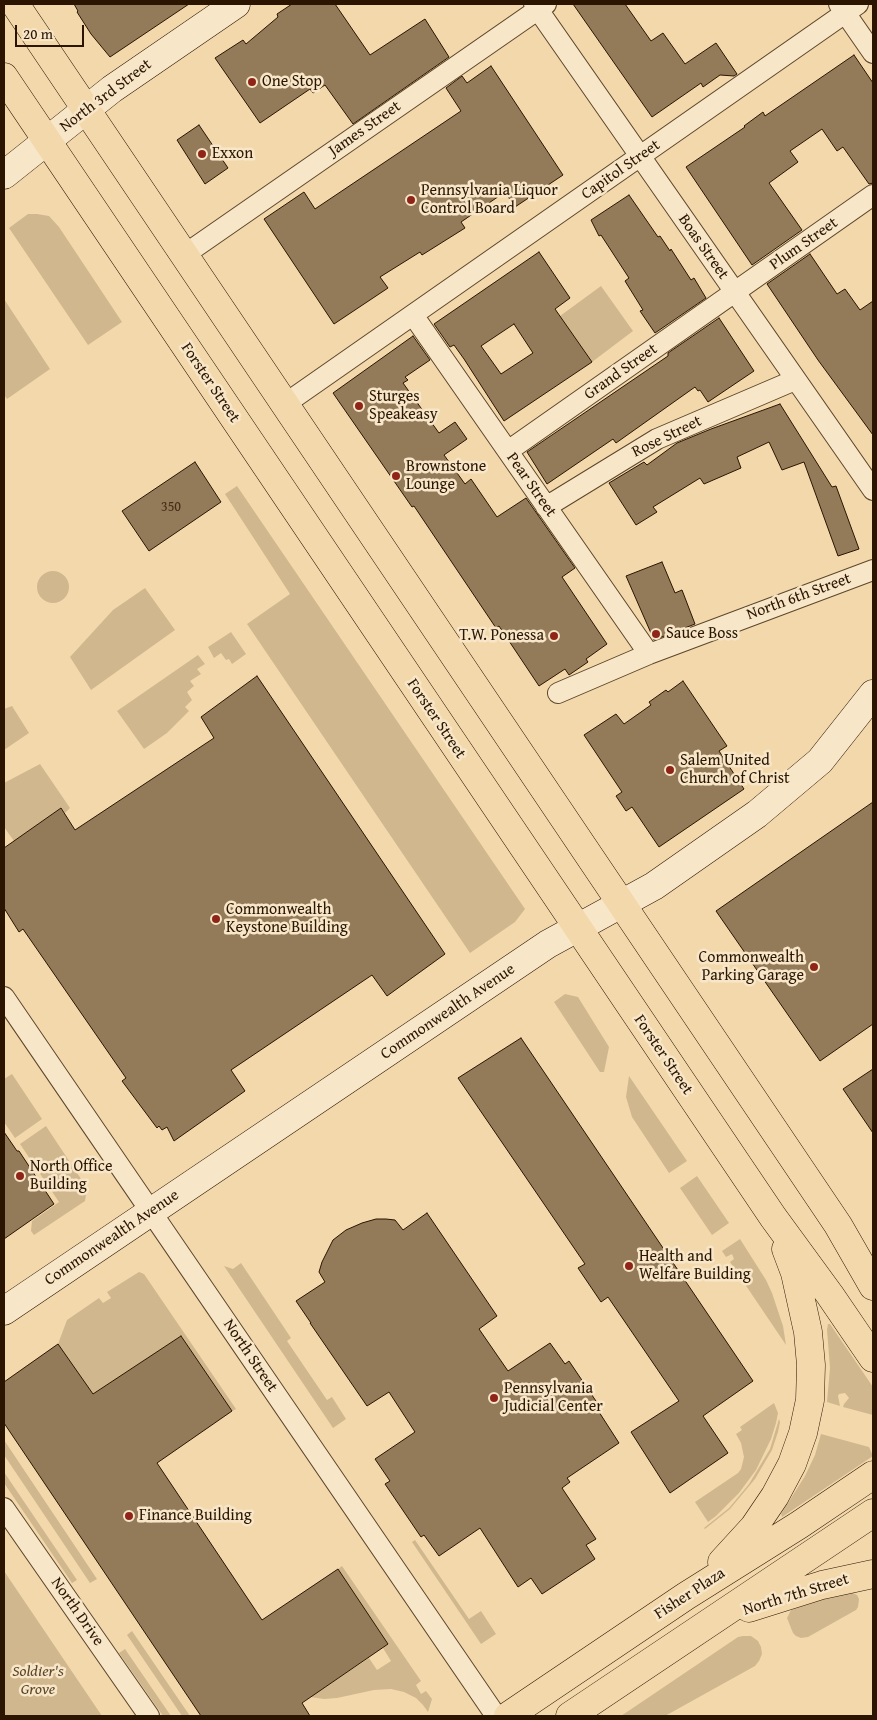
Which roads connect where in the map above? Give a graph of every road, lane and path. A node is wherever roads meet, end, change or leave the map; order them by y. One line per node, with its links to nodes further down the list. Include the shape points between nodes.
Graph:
1 (15, 4): 7 (main road)
2 (236, 4): 7 (street, North 3rd Street, via 112,89)
3 (539, 5): 9 (street, Boas Street); 12 (street, James Street)
4 (847, 7): 5 (street); 9 (street, Capitol Street)
5 (873, 54)
6 (4, 77): 8 (main road, Forster Street)
7 (87, 110): 8 (street, North 3rd Street); 12 (main road)
8 (47, 142): 10 (street, North 3rd Street); 25 (main road, Forster Street)
9 (640, 156): 13 (street, Boas Street); 14 (street, Capitol Street)
10 (4, 175)
11 (873, 196): 13 (street, Plum Street)
12 (184, 255): 16 (main road)
13 (735, 293): 15 (street, Boas Street); 17 (street, Grand Street)
14 (413, 314): 16 (street, Capitol Street); 17 (street, Pear Street)
15 (795, 380): 18 (street, Boas Street); 19 (street, Rose Street, via 656,439)
16 (285, 404): 24 (main road)
17 (508, 452): 19 (street, Pear Street)
18 (873, 490)
19 (546, 507): 21 (street, Pear Street)
20 (873, 570): 21 (street, North 6th Street)
21 (649, 654): 22 (street, North 6th Street)
22 (558, 693)
23 (873, 694): 24 (street, Commonwealth Avenue, via 820,761 757,814 654,886)
24 (621, 904): 25 (street, Commonwealth Avenue); 29 (main road)
25 (577, 928): 27 (street, Commonwealth Avenue, via 548,944); 28 (main road, Forster Street)
26 (4, 997): 27 (street, North Street)
27 (152, 1212): 32 (street, Commonwealth Avenue); 41 (street, North Street)
28 (773, 1217): 33 (main road, Forster Street); 38 (main road, via 795,1273 808,1332 810,1400 804,1427 792,1464 754,1527 732,1553)
29 (838, 1225): 30 (main road); 31 (main road)
30 (873, 1264)
31 (873, 1286)
32 (4, 1311)
33 (873, 1358)
34 (873, 1474): 38 (main road, Fisher Plaza)
35 (4, 1508): 40 (street, North Drive)
36 (873, 1513): 39 (main road)
37 (873, 1574): 39 (main road, North 7th Street, via 760,1604)
38 (686, 1596): 42 (main road, Fisher Plaza)
39 (693, 1635): 43 (main road)
40 (149, 1716)
41 (496, 1716)
42 (508, 1716)
43 (570, 1716)

